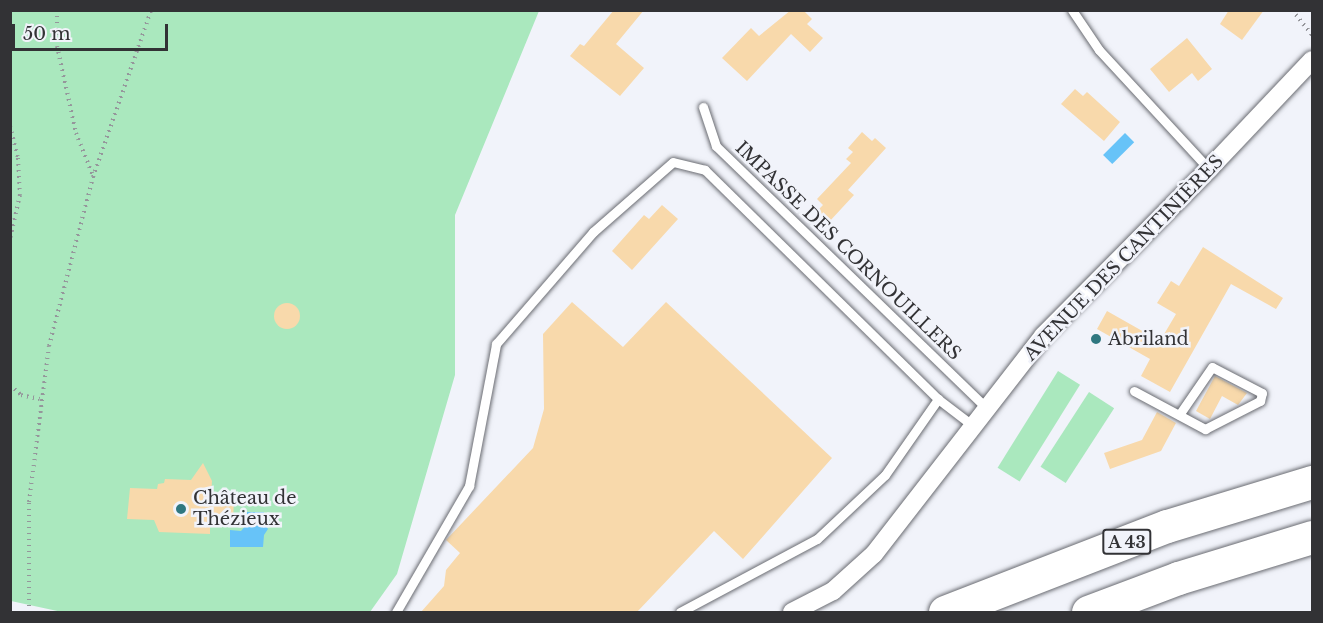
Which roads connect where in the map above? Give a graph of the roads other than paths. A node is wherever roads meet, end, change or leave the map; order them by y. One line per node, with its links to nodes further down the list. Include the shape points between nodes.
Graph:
1 (1072, 10): 4 (lane, via 1099,50)
2 (1312, 60): 4 (street, AVENUE DES CANTINIÈRES)
3 (703, 107): 7 (lane, IMPASSE DES CORNOUILLERS, via 716,146)
4 (1209, 169): 7 (street, AVENUE DES CANTINIÈRES, via 1043,336)
5 (1134, 391): 8 (lane)
6 (938, 399): 9 (lane); 12 (lane, via 705,170 673,162 593,232 496,344 469,486); 13 (lane, via 885,475 817,539)
7 (987, 408): 9 (street, AVENUE DES CANTINIÈRES)
8 (1179, 416): 8 (lane, via 1205,429 1260,401 1262,393 1212,367)
9 (972, 425): 14 (street, AVENUE DES CANTINIÈRES, via 874,554 833,591)
10 (1312, 482): 15 (highway, A 43, via 1167,526)
11 (1312, 537): 16 (highway, via 1178,578)
12 (396, 612)
13 (680, 612)
14 (792, 612)
15 (945, 612)
16 (1088, 612)

